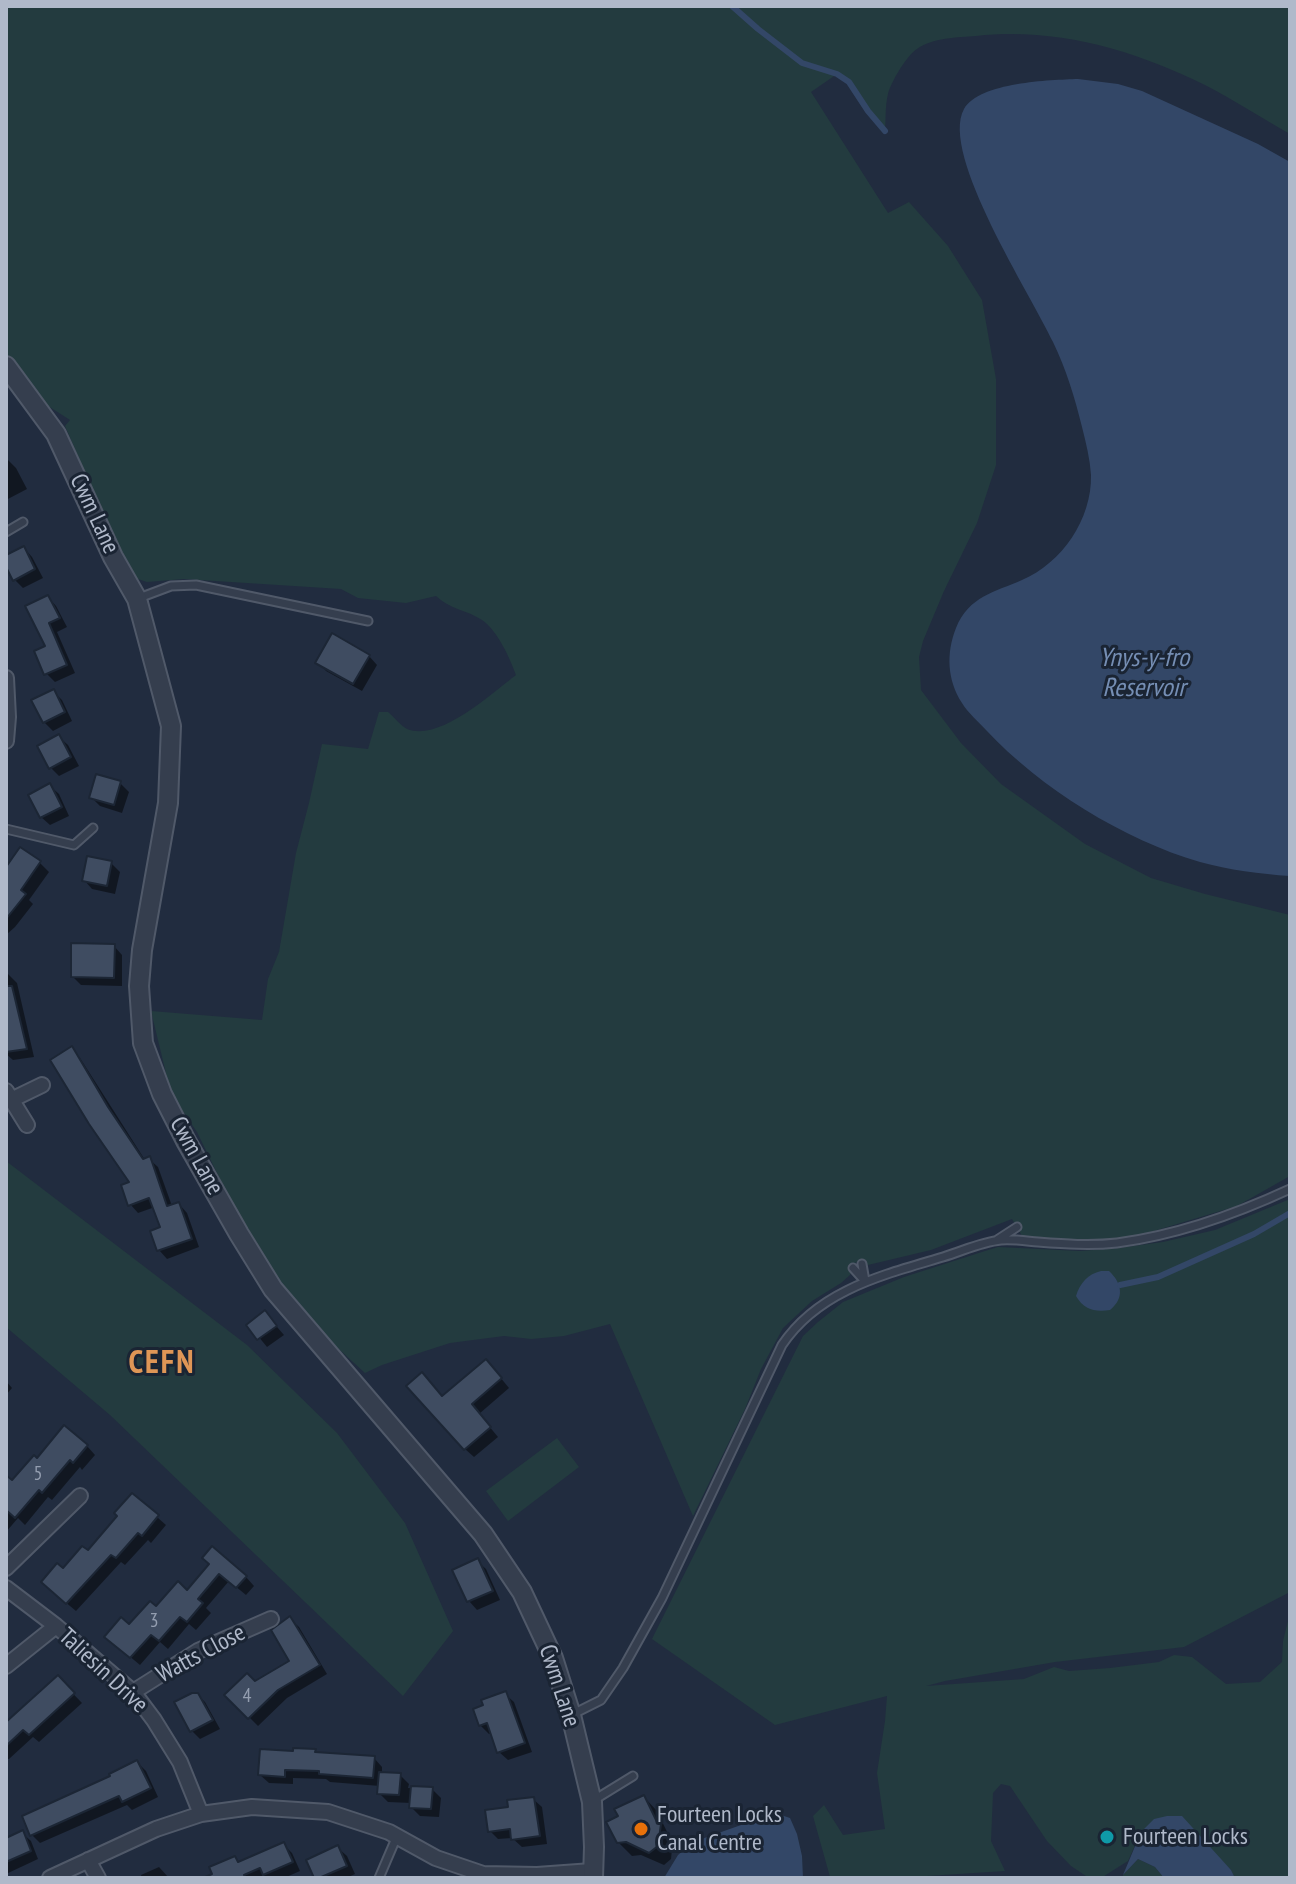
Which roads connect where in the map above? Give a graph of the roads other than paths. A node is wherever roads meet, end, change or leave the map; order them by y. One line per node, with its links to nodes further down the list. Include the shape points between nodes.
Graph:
1 (6, 366): 4 (street, Cwm Lane, via 56,434)
2 (23, 522): 3 (lane)
3 (6, 532)
4 (137, 599): 5 (lane, via 171,586 196,585); 26 (street, Cwm Lane, via 171,726 168,803 139,986 143,1043 162,1094 273,1289 483,1534 522,1592 553,1658)
5 (368, 621)
6 (6, 678): 7 (street)
7 (6, 741)
8 (93, 828): 9 (lane, via 74,845)
9 (6, 829)
10 (42, 1085): 11 (street)
11 (9, 1096): 12 (street)
12 (27, 1125)
13 (1290, 1189): 15 (lane, via 1222,1219 1149,1238 1076,1245)
14 (1017, 1227): 15 (lane)
15 (995, 1241): 18 (lane)
16 (862, 1264): 18 (lane)
17 (853, 1268): 18 (lane)
18 (865, 1281): 26 (lane, via 802,1320 782,1345 662,1598 623,1668 601,1700)
19 (80, 1496): 20 (street)
20 (6, 1568)
21 (6, 1588): 23 (street, Taliesin Drive)
22 (271, 1619): 25 (street, Watts Close, via 198,1651)
23 (56, 1626): 24 (street); 25 (street, Taliesin Drive)
24 (6, 1666)
25 (133, 1692): 29 (street, Taliesin Drive, via 180,1762)
26 (571, 1715): 28 (street, Cwm Lane)
27 (633, 1776): 28 (lane)
28 (592, 1802): 32 (street, Cwm Lane)
29 (201, 1814): 30 (street, via 252,1807 328,1812); 31 (street)
30 (397, 1836): 32 (street, via 436,1858 483,1874); 35 (lane)
31 (88, 1860): 33 (street); 34 (street)
32 (592, 1875)
33 (50, 1878)
34 (98, 1878)
35 (379, 1878)

